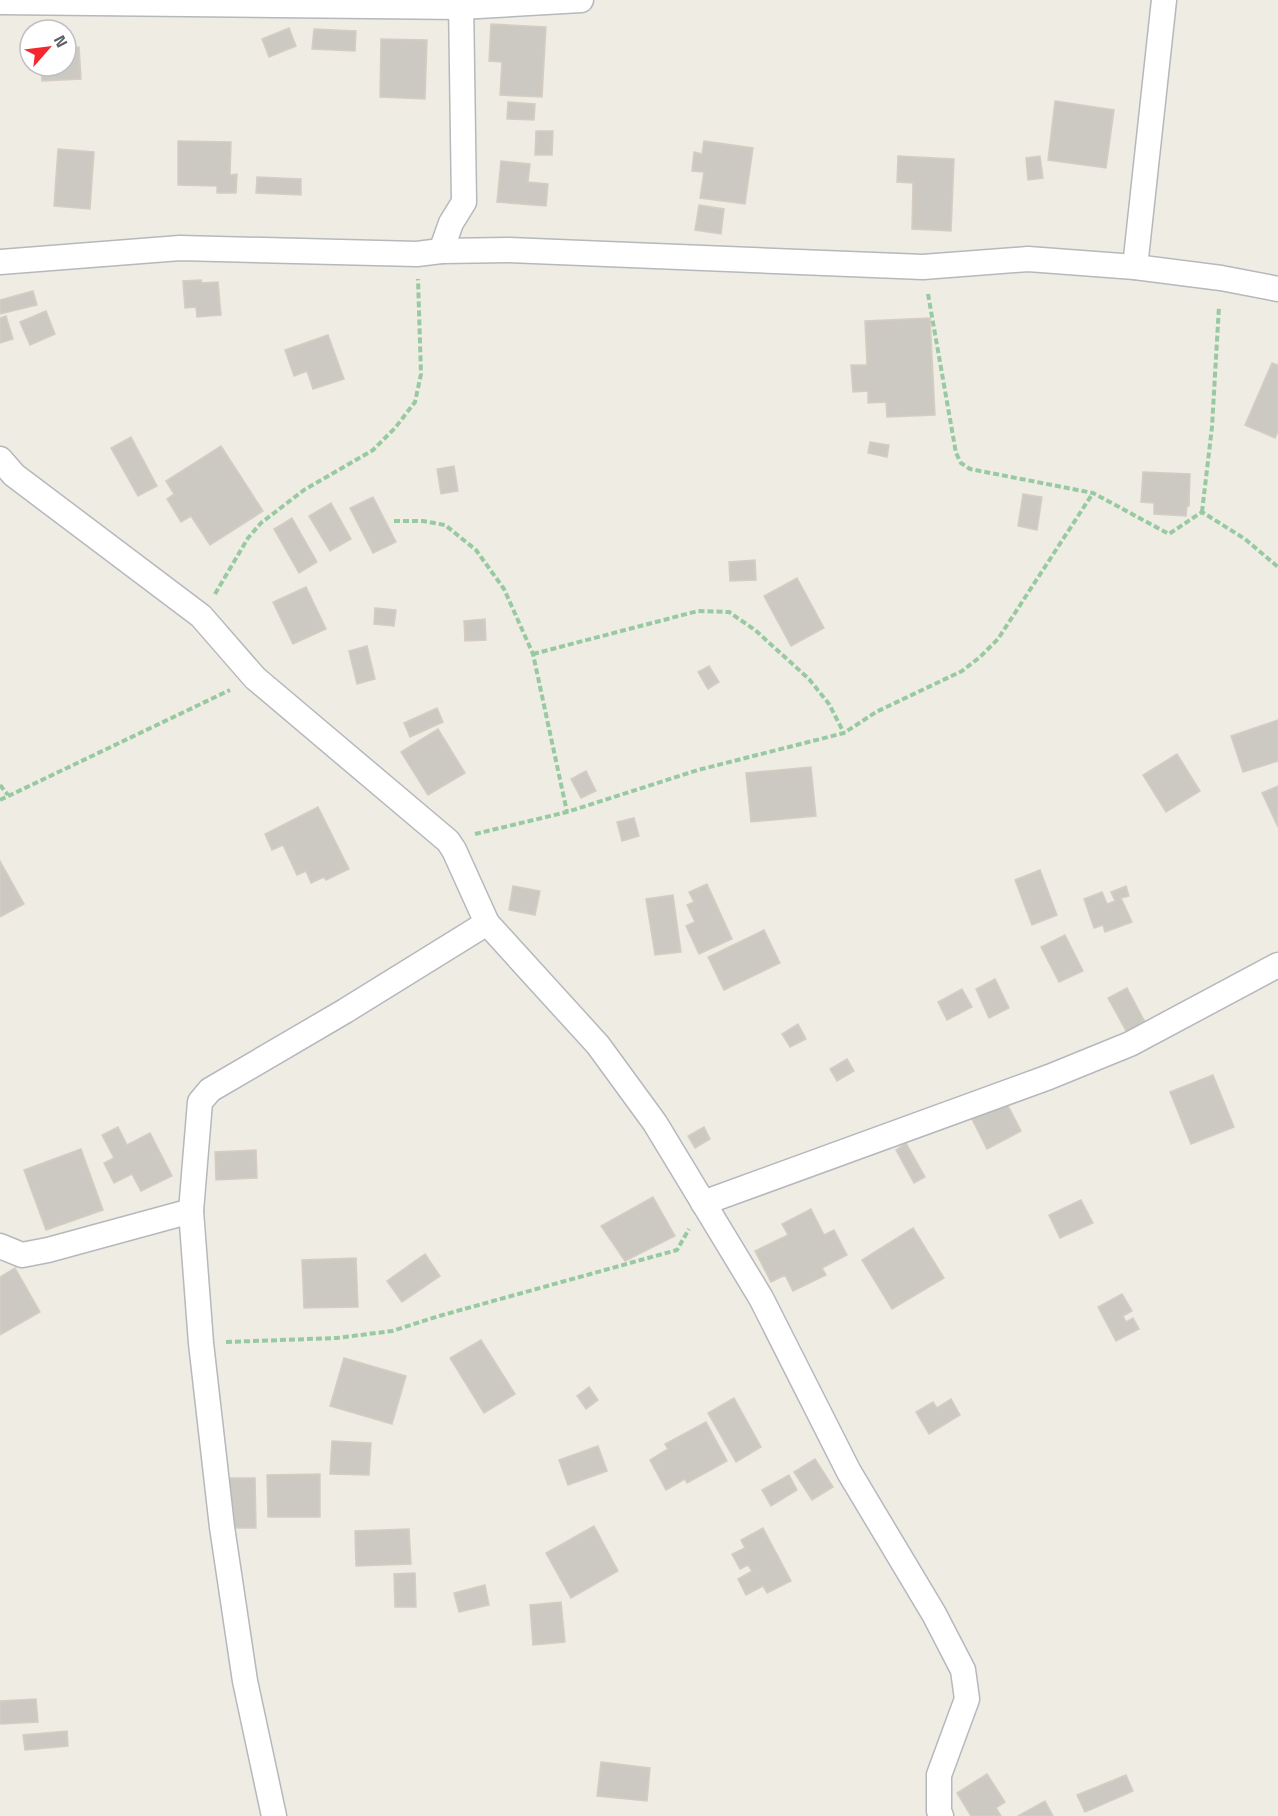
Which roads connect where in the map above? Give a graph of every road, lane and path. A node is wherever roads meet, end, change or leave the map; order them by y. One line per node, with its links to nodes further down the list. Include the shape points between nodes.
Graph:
1 (581, 0): 4 (street)
2 (1164, 0): 9 (street)
3 (0, 2): 4 (street)
4 (461, 3): 5 (street, via 464,202)
5 (441, 251): 6 (street); 8 (street, via 509,250)
6 (417, 254): 7 (street, via 180,248); 17 (path, via 422,348 415,402 373,450 304,490 261,523)
7 (0, 262)
8 (923, 267): 9 (street, via 1028,260); 13 (path, via 956,453 961,463 970,469)
9 (1135, 267): 10 (street)
10 (1221, 278): 11 (street); 14 (path, via 1212,427)
11 (1278, 289)
12 (0, 459): 17 (street, via 14,475)
13 (1093, 493): 14 (path, via 1169,534); 20 (path, via 998,639 980,657 962,671 876,712)
14 (1202, 512): 16 (path, via 1245,539)
15 (394, 521): 18 (path, via 446,525 476,549 504,589)
16 (1278, 567)
17 (201, 616): 19 (street)
18 (533, 654): 20 (path, via 698,611 729,612 809,679); 24 (path)
19 (255, 678): 22 (path); 25 (street)
20 (844, 733): 24 (path, via 698,770)
21 (0, 785): 22 (path)
22 (8, 795): 23 (path)
23 (0, 800)
24 (567, 812): 25 (path)
25 (448, 841): 26 (street)
26 (486, 923): 28 (street, via 598,1044 655,1123); 29 (street, via 210,1090 200,1102 197,1115)
27 (1278, 965): 28 (street, via 1130,1044)
28 (703, 1203): 31 (path, via 677,1250 392,1331 338,1338); 33 (street, via 761,1298 849,1472 963,1670 967,1699 939,1775)
29 (192, 1211): 30 (street, via 21,1255); 31 (street)
30 (0, 1246)
31 (201, 1343): 32 (street, via 245,1681)
32 (274, 1816)
33 (941, 1816)

